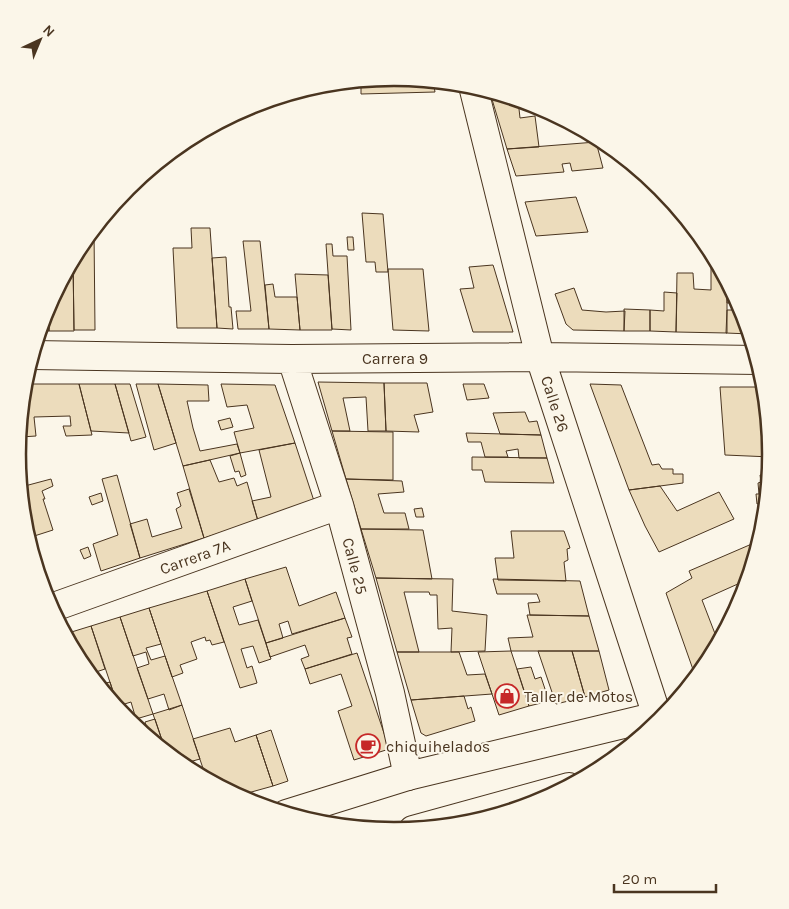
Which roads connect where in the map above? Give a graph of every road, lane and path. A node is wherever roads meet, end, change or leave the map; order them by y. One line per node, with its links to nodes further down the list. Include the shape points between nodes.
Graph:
1 (475, 95): 3 (street, Calle 26)
2 (40, 355): 4 (street, Carrera 9)
3 (540, 357): 4 (street, Carrera 9); 5 (street, Carrera 9); 8 (street, Calle 26)
4 (292, 359): 6 (street, Calle 25)
5 (750, 360)
6 (339, 505): 7 (street, Carrera 7A); 10 (street, Calle 25, via 390,694)
7 (59, 605)
8 (658, 712)
9 (649, 721): 10 (street)
10 (408, 776): 12 (street)
11 (519, 801): 13 (street)
12 (299, 810)
13 (460, 817)

